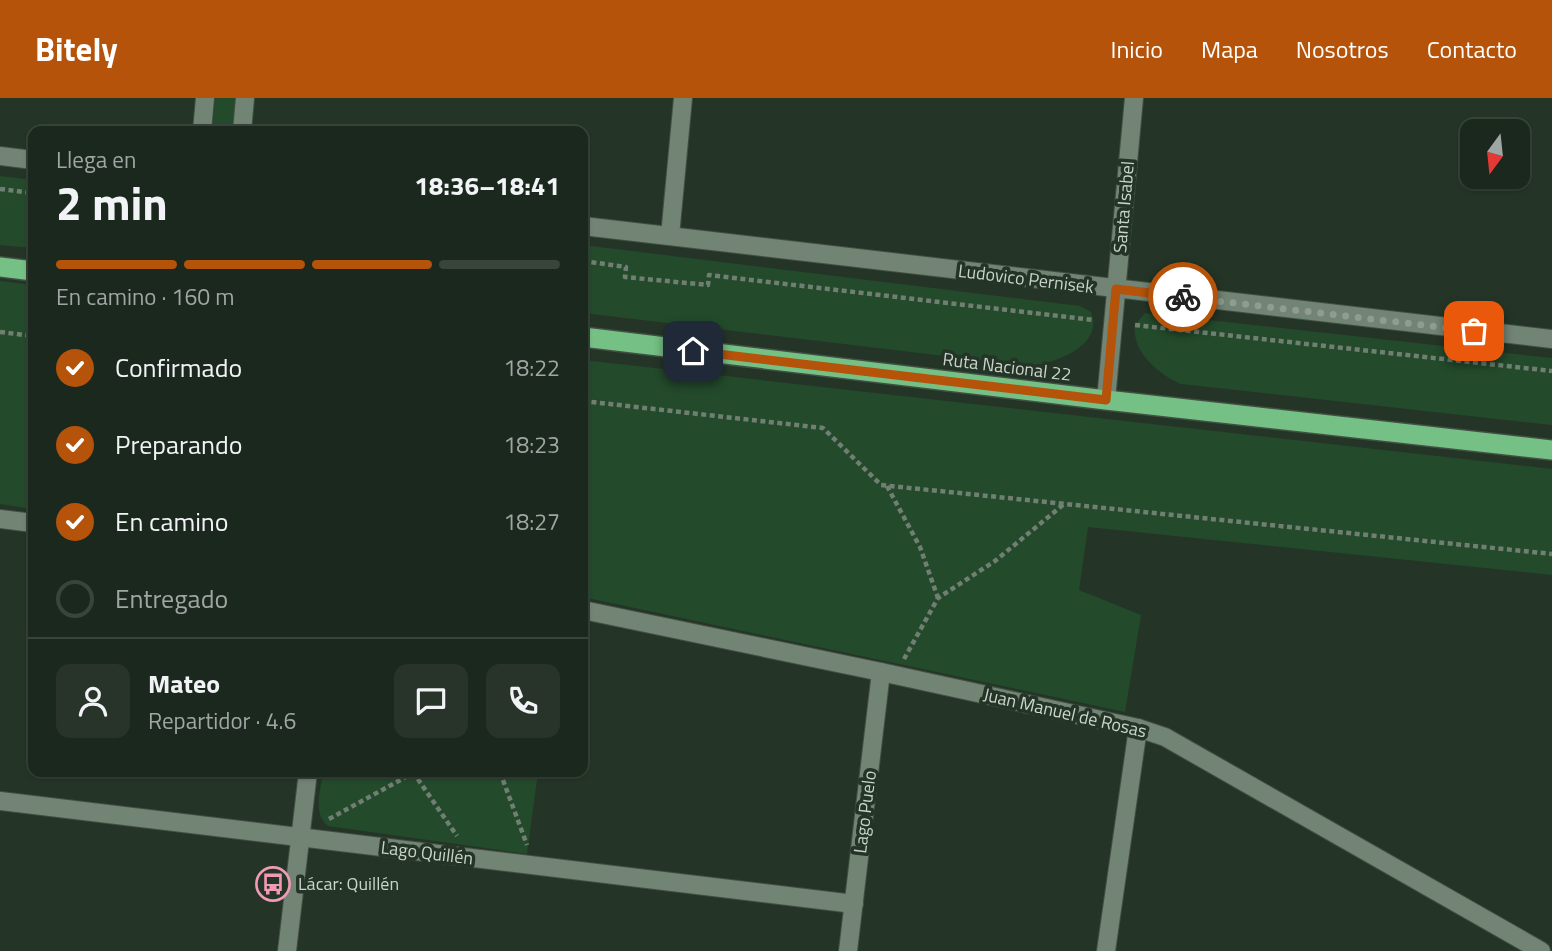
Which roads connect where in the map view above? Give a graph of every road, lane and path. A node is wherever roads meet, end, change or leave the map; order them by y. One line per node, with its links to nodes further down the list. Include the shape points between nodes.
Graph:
1 (205, 98): 5 (street)
2 (245, 98): 6 (street)
3 (683, 98): 12 (street)
4 (1134, 98): 16 (street, Santa Isabel)
5 (202, 126)
6 (242, 126)
7 (0, 156): 8 (street)
8 (28, 159)
9 (0, 189): 10 (path)
10 (28, 192)
11 (588, 227): 12 (street, Ludovico Pernisek)
12 (670, 236): 16 (street, Ludovico Pernisek)
13 (588, 262): 17 (path, via 626,267 625,277 708,285 709,275)
14 (0, 267): 15 (highway)
15 (28, 270)
16 (1116, 289): 22 (street, Ludovico Pernisek); 24 (street, Santa Isabel)
17 (1094, 320)
18 (1135, 325): 23 (path)
19 (0, 332): 20 (path)
20 (28, 335)
21 (588, 338): 24 (highway, Ruta Nacional 22)
22 (1552, 339)
23 (1552, 371)
24 (1106, 400): 26 (highway, Ruta Nacional 22)
25 (588, 402): 27 (path, via 823,428)
26 (1552, 450)
27 (887, 486): 28 (path); 32 (path, via 920,547)
28 (1064, 504): 31 (path); 32 (path, via 995,561)
29 (0, 519): 30 (street)
30 (28, 522)
31 (1552, 554)
32 (938, 598): 34 (path)
33 (588, 611): 35 (street, Juan Manuel de Rosas)
34 (904, 659)
35 (881, 672): 36 (street, Juan Manuel de Rosas); 46 (street, Lago Puelo)
36 (1138, 728): 49 (street); 50 (street, Juan Manuel de Rosas, via 1178,743)
37 (307, 777): 43 (street)
38 (405, 777): 42 (path)
39 (417, 777): 44 (path)
40 (502, 777): 45 (path)
41 (0, 801): 43 (street, Lago Quillén)
42 (329, 820)
43 (300, 838): 46 (street, Lago Quillén); 47 (street)
44 (460, 840)
45 (528, 849)
46 (854, 904): 48 (street, Lago Puelo)
47 (287, 951)
48 (848, 951)
49 (1106, 951)
50 (1541, 951)

